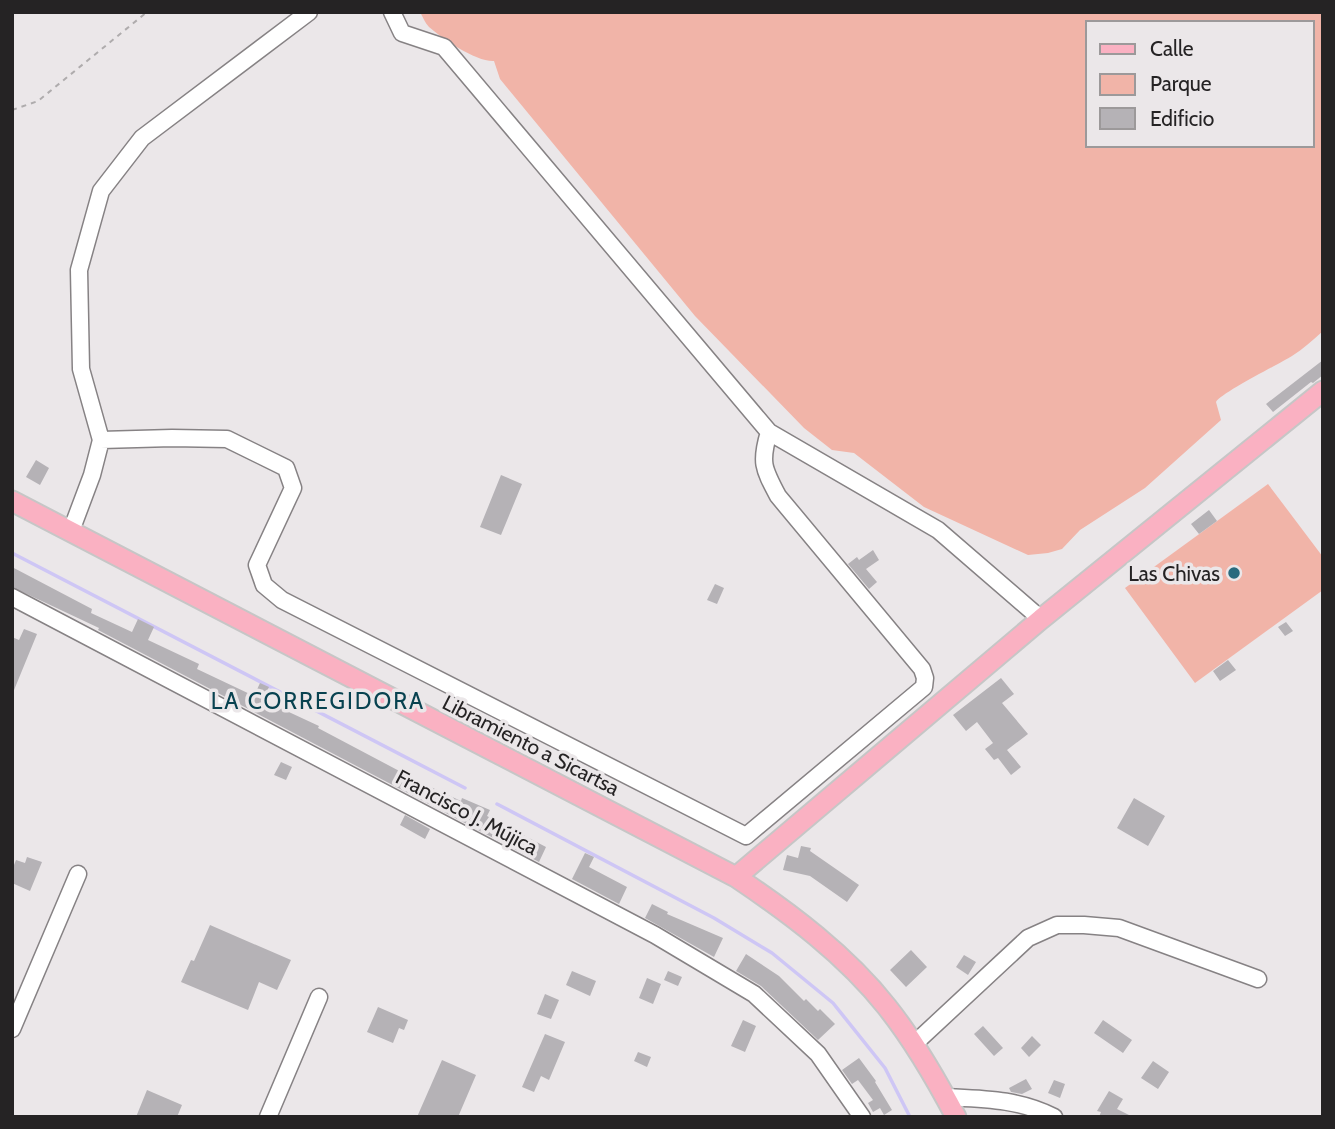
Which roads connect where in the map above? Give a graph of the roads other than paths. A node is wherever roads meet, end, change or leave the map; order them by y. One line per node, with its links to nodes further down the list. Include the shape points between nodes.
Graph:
1 (309, 12): 5 (street, via 142,138 101,191 79,270 81,369)
2 (392, 12): 4 (street, via 402,33 444,47)
3 (1323, 391): 9 (main road)
4 (769, 432): 5 (street, via 762,456 778,496 925,678 924,687 746,836 282,600 264,584 257,565 293,488 286,468 227,439); 9 (street, via 938,530)
5 (101, 440): 7 (street)
6 (12, 501): 7 (main road, Libramiento a Sicartsa)
7 (71, 531): 11 (main road, Libramiento a Sicartsa)
8 (12, 597): 19 (street, Francisco J. Mújica, via 655,934 754,994 818,1054)
9 (1041, 619): 11 (main road)
10 (78, 874): 14 (street)
11 (736, 877): 15 (main road, Libramiento a Sicartsa, via 787,911 834,951 887,1006)
12 (1258, 979): 15 (street, via 1119,928 1057,925 1028,938)
13 (319, 997): 18 (street)
14 (12, 1029)
15 (913, 1045): 16 (main road, Libramiento a Sicartsa)
16 (946, 1097): 17 (street, via 1008,1101); 20 (main road, Libramiento a Sicartsa)
17 (1028, 1111): 21 (street)
18 (268, 1117)
19 (862, 1117)
20 (956, 1117)
21 (1054, 1117)

